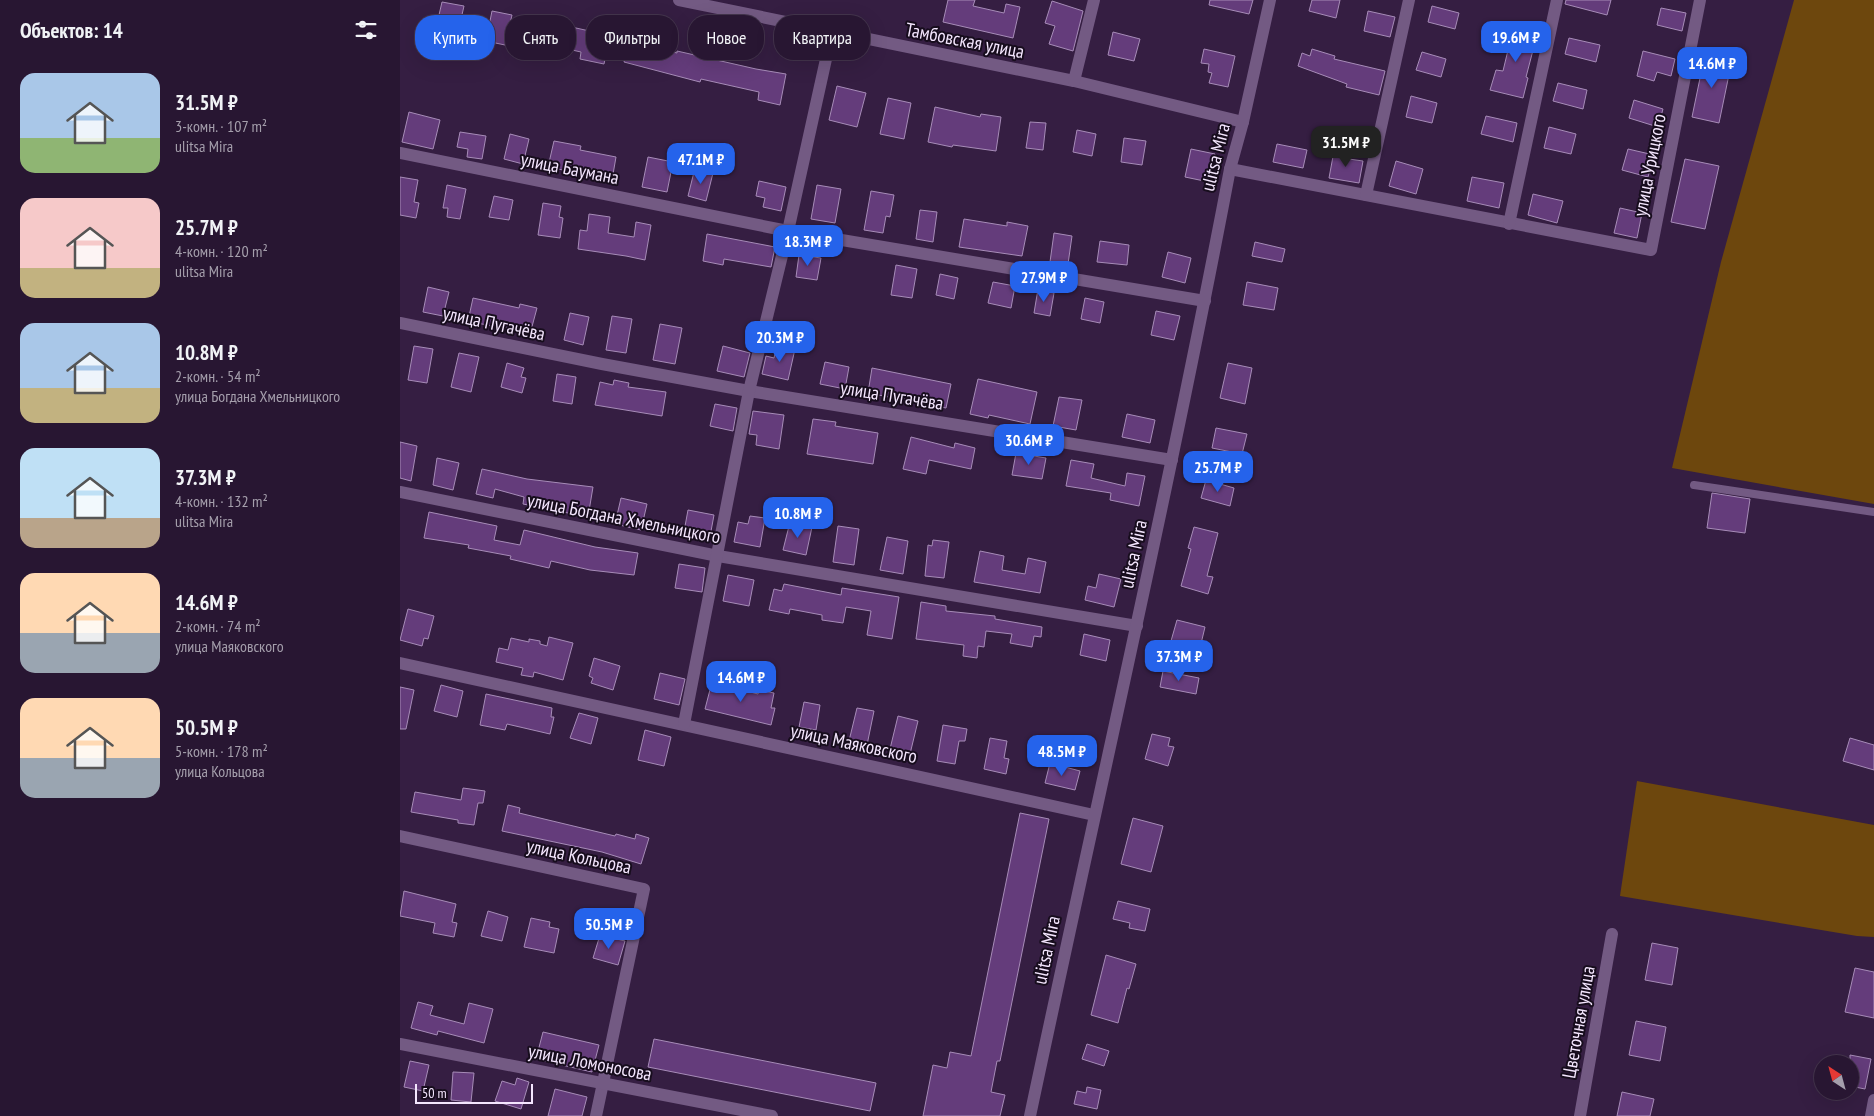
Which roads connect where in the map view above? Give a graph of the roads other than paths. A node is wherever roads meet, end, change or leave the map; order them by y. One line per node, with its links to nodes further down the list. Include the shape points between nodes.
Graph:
1 (678, 0): 7 (street, Тамбовская улица)
2 (1094, 0): 10 (street)
3 (1270, 0): 11 (street, ulitsa Mira)
4 (1409, 0): 14 (street)
5 (1557, 0): 15 (street)
6 (1700, 0): 15 (street, улица Урицкого, via 1651,250)
7 (774, 20)
8 (870, 40): 10 (street, Тамбовская улица)
9 (826, 60): 16 (street)
10 (1074, 80): 11 (street, Тамбовская улица)
11 (1243, 122): 13 (street, ulitsa Mira)
12 (400, 153): 16 (street, улица Баумана)
13 (1230, 169): 14 (street); 17 (street, ulitsa Mira)
14 (1366, 195): 15 (street)
15 (1509, 224)
16 (788, 232): 17 (street, улица Баумана); 19 (street)
17 (1205, 301): 20 (street, ulitsa Mira)
18 (400, 323): 19 (street, улица Пугачёва)
19 (750, 390): 20 (street, улица Пугачёва); 24 (street)
20 (1172, 460): 25 (street, ulitsa Mira)
21 (1694, 485): 23 (lane)
22 (400, 492): 24 (street, улица Богдана Хмельницкого)
23 (1874, 512)
24 (718, 556): 25 (street, улица Богдана Хмельницкого); 27 (street)
25 (1137, 626): 28 (street, ulitsa Mira)
26 (400, 663): 27 (street, улица Маяковского)
27 (684, 724): 28 (street, улица Маяковского)
28 (1094, 815): 36 (street, ulitsa Mira)
29 (400, 836): 32 (street, улица Кольцова, via 644,890)
30 (1612, 934): 37 (street, Цветочная улица)
31 (400, 1044): 32 (street, улица Ломоносова)
32 (602, 1084): 34 (street); 35 (street, улица Ломоносова)
33 (1874, 1100): 38 (street)
34 (596, 1116)
35 (772, 1116)
36 (1030, 1116)
37 (1580, 1116)
38 (1871, 1116)

